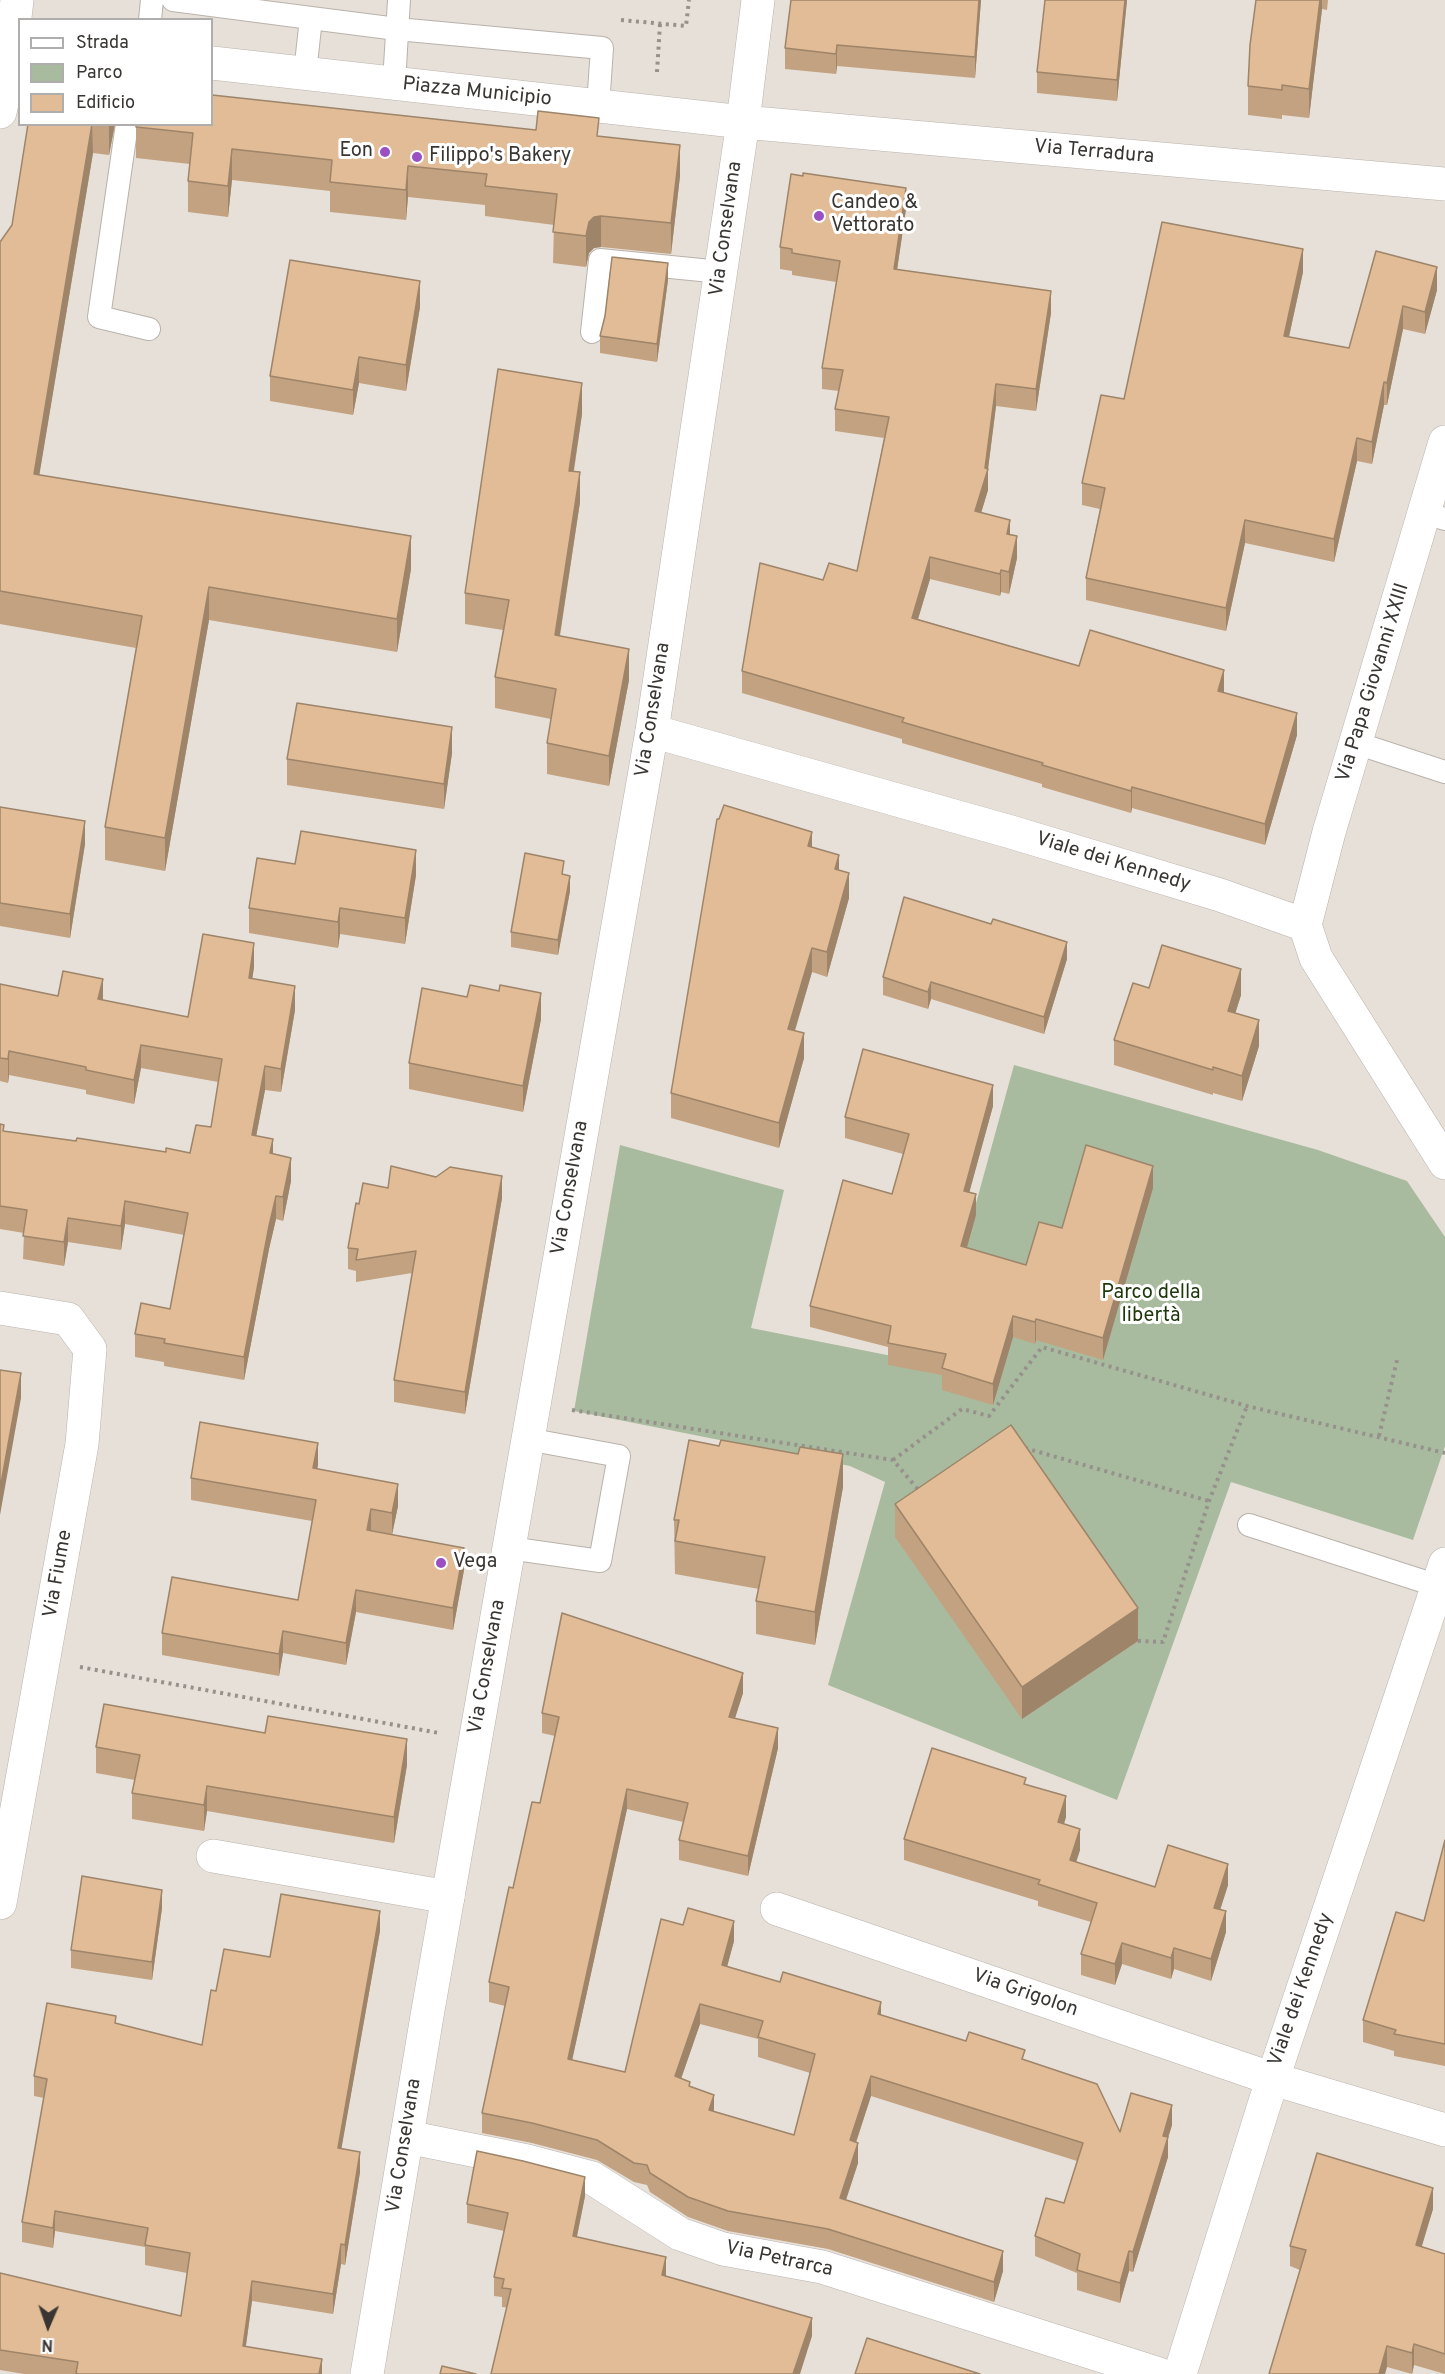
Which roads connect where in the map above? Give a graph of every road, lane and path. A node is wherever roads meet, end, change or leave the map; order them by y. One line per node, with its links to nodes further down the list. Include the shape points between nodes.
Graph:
1 (16, 0): 10 (street)
2 (152, 0): 6 (lane)
3 (173, 0): 7 (lane)
4 (399, 0): 9 (lane)
5 (758, 0): 17 (street, Via Conselvana)
6 (150, 18)
7 (311, 18): 9 (lane); 13 (lane)
8 (660, 24): 12 (path)
9 (397, 29): 14 (lane); 15 (lane, via 602,48)
10 (11, 38): 16 (street)
11 (213, 63): 13 (street, Piazza Municipio)
12 (657, 72)
13 (305, 73): 14 (street, Piazza Municipio)
14 (394, 84): 15 (street, Piazza Municipio)
15 (598, 106): 17 (street, Piazza Municipio)
16 (0, 112)
17 (743, 122): 19 (street, Via Terradura); 20 (street, Via Conselvana)
18 (128, 126): 21 (lane, via 99,318)
19 (1445, 184)
20 (721, 272): 22 (lane, via 600,260); 25 (street, Via Conselvana)
21 (149, 329)
22 (592, 332)
23 (1445, 442): 24 (street, Via Papa Giovanni XXIII)
24 (1435, 516): 26 (street, Via Papa Giovanni XXIII)
25 (652, 731): 28 (street, Viale dei Kennedy, via 1011,832); 32 (street, Via Conselvana)
26 (1356, 743): 27 (lane); 28 (street, Via Papa Giovanni XXIII)
27 (1445, 772)
28 (1305, 925): 29 (street, via 1316,958)
29 (1445, 1163)
30 (0, 1308): 45 (street, Via Fiume, via 68,1319 90,1349 82,1444)
31 (1398, 1356): 34 (path)
32 (533, 1404): 35 (street, Via Conselvana); 38 (path)
33 (1247, 1406): 34 (path); 38 (path, via 1042,1347 989,1416 962,1409); 40 (path)
34 (1378, 1436): 37 (path)
35 (527, 1439): 42 (street, Via Conselvana); 42 (lane, via 619,1456 600,1561)
36 (1022, 1447): 40 (path)
37 (1445, 1453)
38 (893, 1460): 39 (path)
39 (924, 1496)
40 (1209, 1501): 44 (path, via 1163,1642)
41 (1249, 1525): 43 (lane)
42 (508, 1548): 46 (street, Via Conselvana)
43 (1439, 1593): 51 (street, Viale dei Kennedy)
44 (1138, 1641)
45 (43, 1660): 46 (path); 49 (street, Via Fiume)
46 (475, 1739): 48 (street, Via Conselvana)
47 (213, 1856): 48 (street)
48 (448, 1897): 53 (street, Via Conselvana)
49 (0, 1903)
50 (777, 1909): 51 (street, Via Grigolon)
51 (1273, 2079): 52 (street, Via Grigolon); 56 (street, Viale dei Kennedy)
52 (1445, 2130)
53 (406, 2137): 54 (street, Via Conselvana); 55 (street, Via Petrarca, via 592,2178 681,2234 723,2249 822,2267)
54 (367, 2374)
55 (1159, 2374)
56 (1180, 2374)

